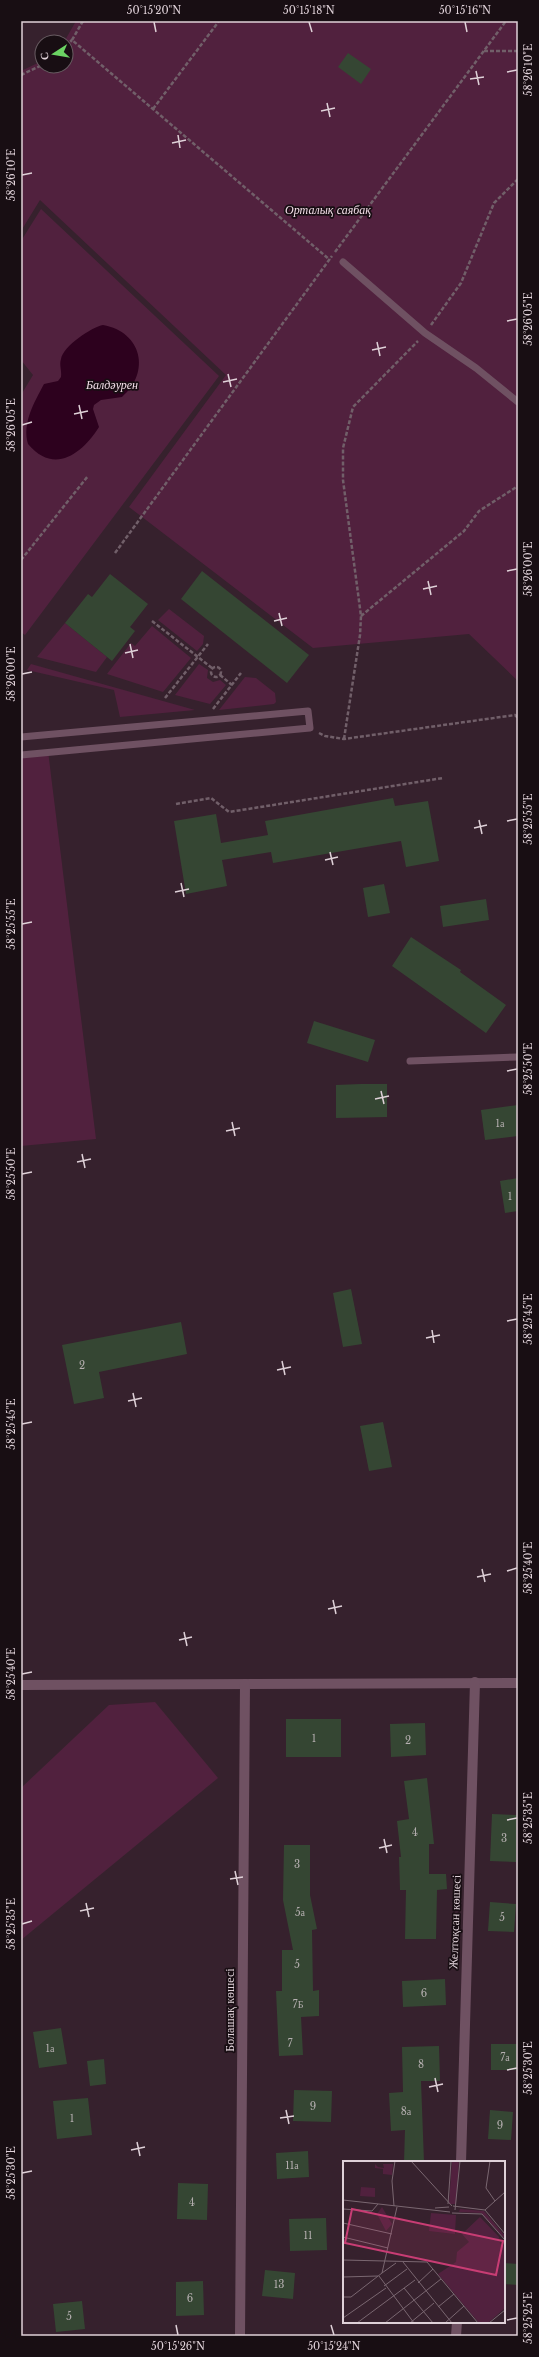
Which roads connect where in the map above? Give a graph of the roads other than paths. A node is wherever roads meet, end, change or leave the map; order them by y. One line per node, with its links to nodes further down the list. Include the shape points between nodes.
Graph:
1 (343, 262): 2 (lane, via 425,333 476,368)
2 (518, 402)
3 (21, 738): 4 (lane, via 308,711 310,728)
4 (21, 755)
5 (518, 1057): 6 (lane)
6 (410, 1061)
7 (475, 1682): 8 (street); 9 (street); 11 (street, Желтоқсан көшесі)
8 (518, 1683)
9 (245, 1684): 10 (street); 13 (street, Болашақ көшесі)
10 (21, 1686)
11 (461, 2161)
12 (456, 2323): 14 (street)
13 (240, 2336)
14 (456, 2336)

